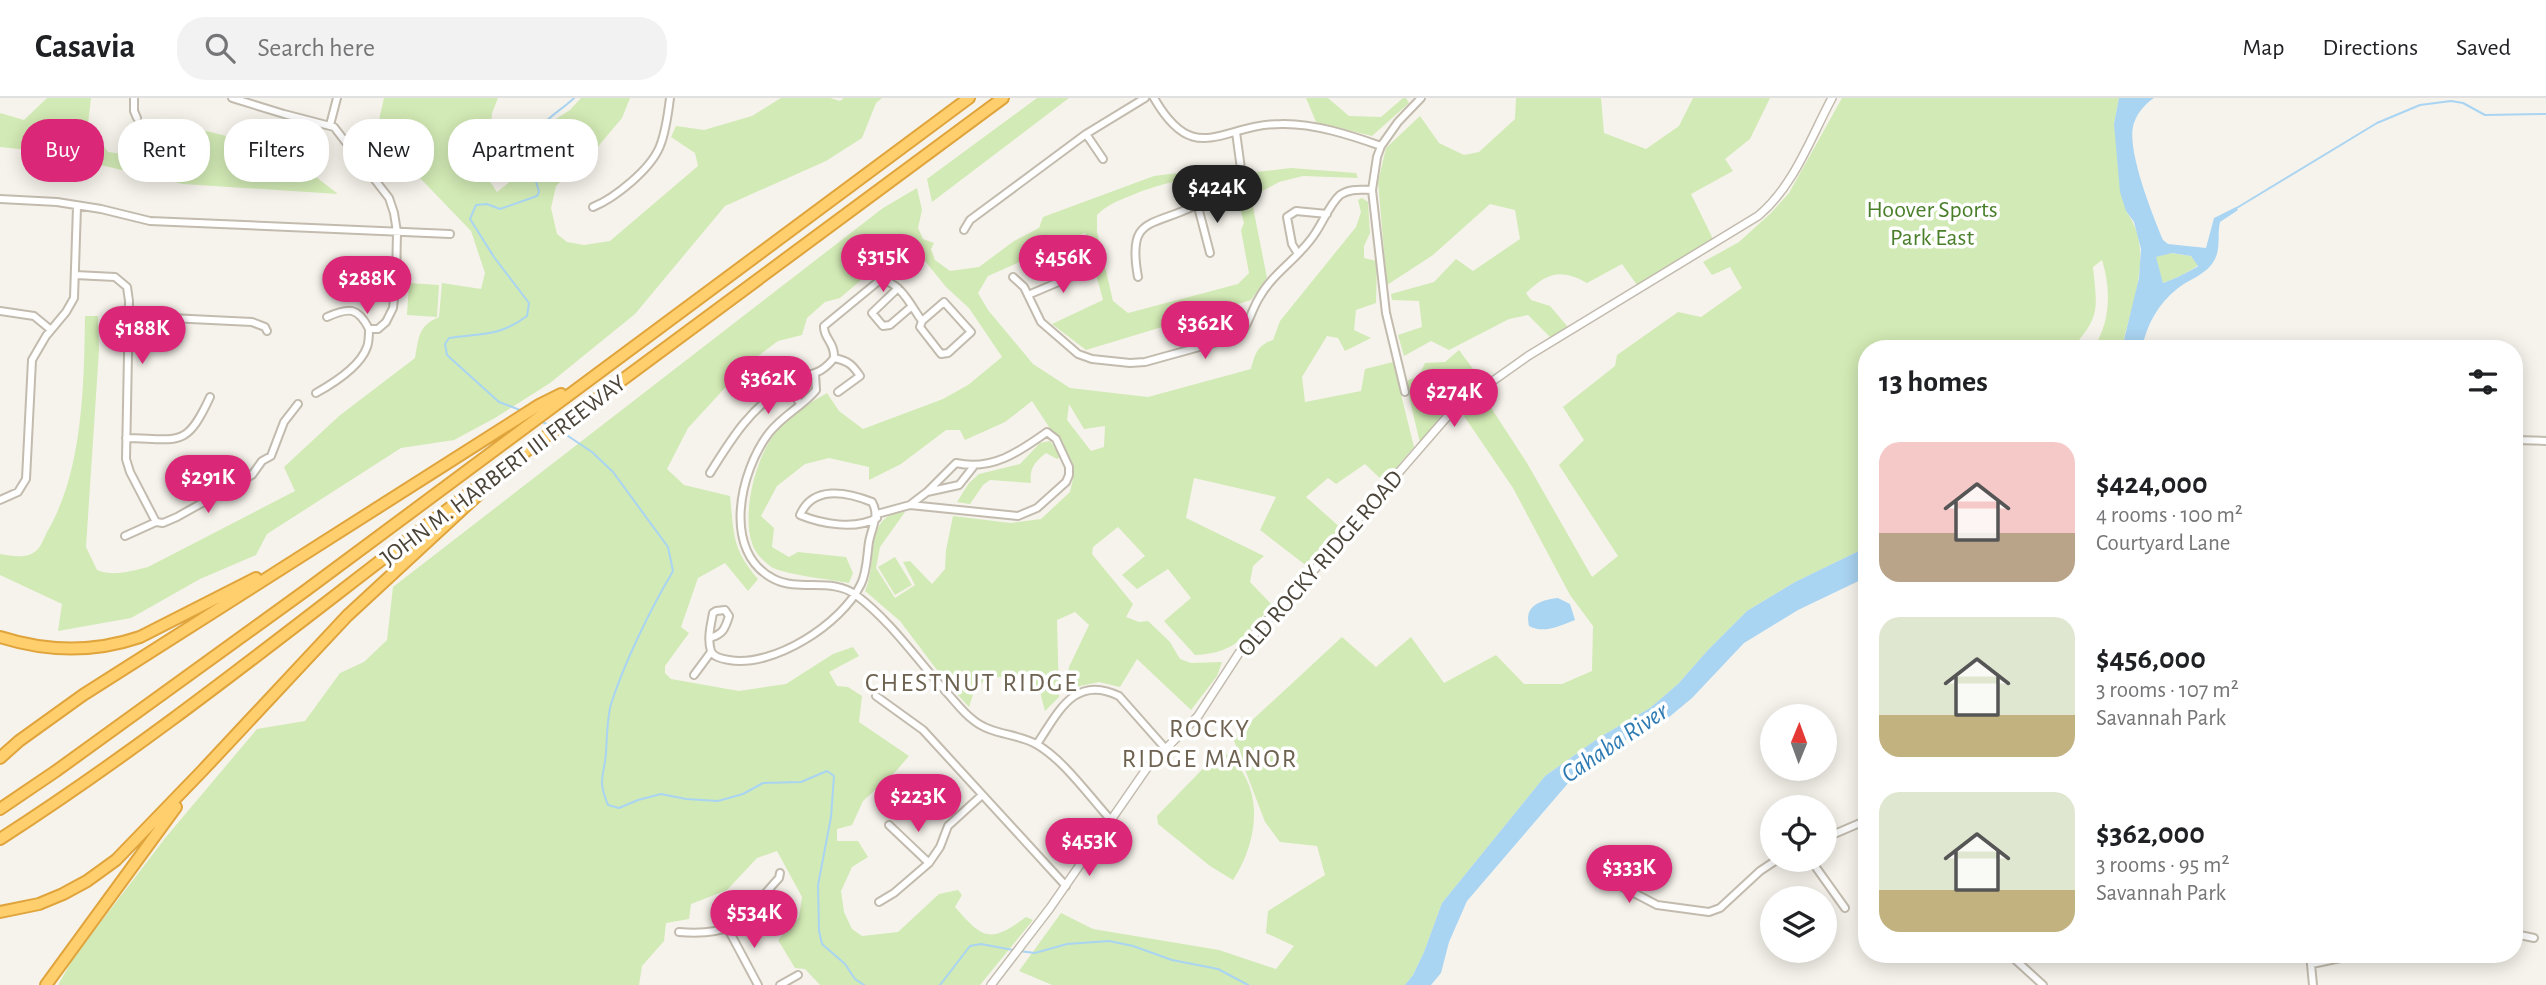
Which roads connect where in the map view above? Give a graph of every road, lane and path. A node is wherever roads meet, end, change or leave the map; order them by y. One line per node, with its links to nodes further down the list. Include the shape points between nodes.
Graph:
1 (134, 98): 11 (street)
2 (232, 98): 12 (street)
3 (337, 98): 12 (street)
4 (670, 98): 21 (street, via 664,135 652,159 611,198)
5 (969, 98): 51 (highway, JOHN M. HARBERT III FREEWAY, via 589,378 539,405)
6 (1003, 98): 55 (highway, JOHN M. HARBERT III FREEWAY)
7 (1145, 98): 14 (street)
8 (1154, 98): 13 (street, via 1168,121 1186,134 1212,138)
9 (1421, 98): 15 (street)
10 (1832, 98): 72 (street, OLD ROCKY RIDGE ROAD, via 1773,204 1528,356 1446,418 1257,631 1198,716)
11 (137, 118)
12 (330, 125): 24 (street, via 389,198)
13 (1236, 132): 15 (street, via 1290,124); 19 (street, via 1238,176)
14 (1086, 134): 16 (street); 23 (street, via 975,216)
15 (1381, 146): 17 (street)
16 (1103, 159)
17 (1372, 190): 22 (street, via 1345,192); 46 (street, via 1386,313)
18 (0, 199): 20 (street)
19 (1197, 204): 26 (street); 31 (street, via 1152,221 1142,230 1134,251)
20 (77, 206): 24 (street, via 150,221); 29 (street)
21 (593, 207)
22 (1327, 214): 27 (street); 27 (street, via 1296,211 1287,217)
23 (964, 230)
24 (397, 232): 25 (street); 39 (street, via 393,308 386,322)
25 (450, 234)
26 (1210, 253)
27 (1298, 254): 33 (street, via 1258,298 1239,336 1145,362 1078,354 1041,322)
28 (1087, 270): 33 (street)
29 (75, 275): 36 (street, via 120,279 129,293); 40 (street, via 71,304)
30 (1013, 277): 33 (street)
31 (1138, 277)
32 (898, 288): 34 (street); 34 (street, via 872,313 883,326 890,325); 42 (street, via 890,281 877,282 824,326)
33 (1028, 295)
34 (911, 307): 38 (street)
35 (0, 311): 40 (street, via 26,313)
36 (129, 317): 41 (street, via 252,322); 52 (street)
37 (327, 317): 39 (street, via 351,310 363,317)
38 (922, 321): 38 (street, via 944,302 971,332 948,353 940,354 920,327)
39 (369, 329): 47 (street, via 368,346 360,358)
40 (51, 330): 59 (street, via 32,360 26,479 18,492)
41 (267, 331)
42 (834, 358): 43 (street); 45 (street, via 849,361 860,376)
43 (815, 374): 44 (street); 50 (street, via 816,390)
44 (788, 384): 50 (street); 57 (street, via 754,410)
45 (838, 392)
46 (1405, 392)
47 (316, 393)
48 (210, 397): 52 (street, via 198,424 183,437)
49 (298, 404): 62 (street, via 284,422 271,456 252,475 177,517)
50 (800, 404): 65 (street, via 780,420 760,447 747,480 741,525 746,549 775,579 840,586)
51 (511, 430): 63 (highway); 76 (highway, JOHN M. HARBERT III FREEWAY, via 305,591)
52 (126, 438): 62 (street, via 130,472)
53 (2523, 440): 54 (street)
54 (2546, 441)
55 (529, 450): 74 (highway, via 347,616); 81 (highway, JOHN M. HARBERT III FREEWAY, via 255,657)
56 (974, 466): 58 (street, via 959,485); 58 (street, via 956,463); 60 (street, via 1009,457 1047,432 1056,439 1069,475 1046,501 1018,516)
57 (710, 473)
58 (927, 492): 60 (street)
59 (0, 500)
60 (911, 505): 61 (street)
61 (877, 516): 61 (street, via 868,523 847,524 815,521 800,514 810,500 832,493 872,502); 65 (street, via 862,583)
62 (156, 522): 64 (street)
63 (350, 526): 66 (highway, via 140,637 67,649); 73 (highway, via 83,695)
64 (125, 536)
65 (854, 593): 68 (street, via 827,622 785,652 735,661); 71 (street, via 972,719)
66 (0, 638)
67 (710, 638): 67 (street, via 713,613 725,610 729,616 725,629); 68 (street)
68 (711, 652): 69 (street)
69 (694, 675)
70 (876, 696): 75 (street, via 923,730)
71 (1037, 744): 72 (street, via 1066,701 1096,689 1119,696); 77 (street)
72 (1165, 748): 77 (street, OLD ROCKY RIDGE ROAD)
73 (0, 758)
74 (203, 770): 90 (highway, via 116,860 87,881 39,904); 99 (highway)
75 (982, 795): 82 (street, via 948,826); 87 (street)
76 (0, 809)
77 (1110, 819): 87 (street, OLD ROCKY RIDGE ROAD)
78 (1858, 824): 80 (street)
79 (889, 825): 82 (street)
80 (1837, 833)
81 (0, 839)
82 (929, 863): 88 (street)
83 (1760, 871): 86 (street, via 1720,908 1709,912 1657,905)
84 (1819, 872): 89 (street)
85 (780, 873): 91 (street, via 747,916)
86 (1614, 882)
87 (1066, 886): 102 (street, OLD ROCKY RIDGE ROAD)
88 (879, 902)
89 (1845, 908)
90 (0, 912)
91 (727, 927): 92 (street, via 709,934); 100 (street)
92 (679, 932)
93 (2523, 936): 94 (street)
94 (2534, 938)
95 (2019, 963): 103 (street)
96 (2317, 963): 97 (street)
97 (2312, 964): 104 (street)
98 (798, 975): 101 (street)
99 (46, 985)
100 (758, 985)
101 (780, 985)
102 (991, 985)
103 (2043, 985)
104 (2313, 985)

